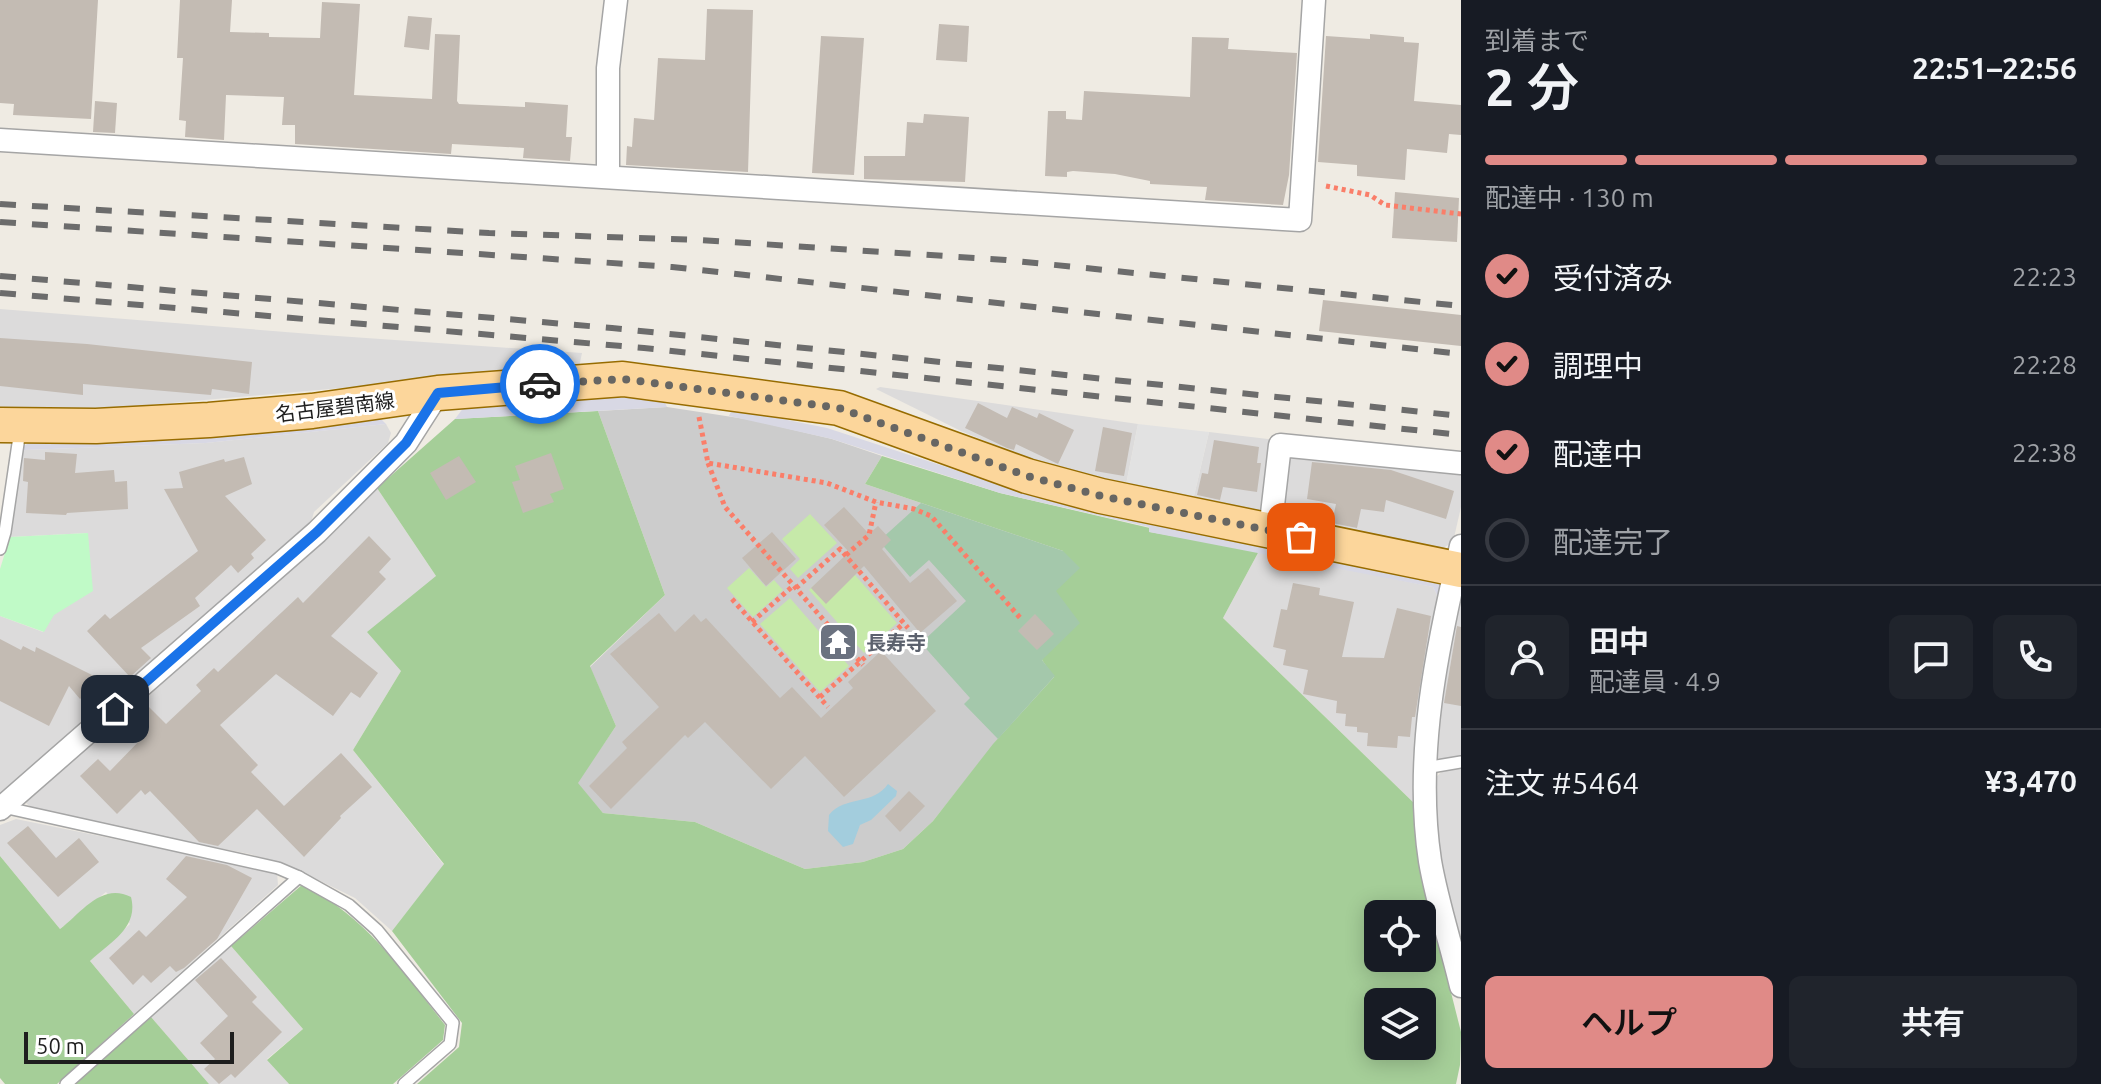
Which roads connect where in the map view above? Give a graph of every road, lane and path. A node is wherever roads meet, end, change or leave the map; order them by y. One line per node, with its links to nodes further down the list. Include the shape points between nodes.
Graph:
1 (616, 0): 4 (street, via 608,68)
2 (1314, 0): 5 (street)
3 (0, 140): 4 (street)
4 (608, 176): 5 (street, via 1300,220)
5 (1302, 180): 6 (path, via 1370,195 1385,205)
6 (1461, 214)
7 (701, 389): 8 (main road, 名古屋碧南線, via 623,379); 10 (path, via 698,412); 13 (main road, 名古屋碧南線, via 839,408 1027,476)
8 (438, 393): 9 (main road, 名古屋碧南線, via 209,420); 26 (street, via 406,443 317,532)
9 (10, 425): 14 (lane)
10 (708, 463): 12 (path, via 827,483); 17 (path, via 725,507)
11 (1461, 463): 13 (street, via 1280,445)
12 (876, 502): 15 (path, via 869,535); 19 (path, via 931,516)
13 (1270, 531): 16 (main road, 名古屋碧南線)
14 (0, 549)
15 (846, 555): 17 (path, via 840,549); 21 (path, via 906,626)
16 (1459, 562): 25 (street, via 1436,652)
17 (794, 587): 20 (path); 21 (path)
18 (732, 599): 20 (path)
19 (1022, 620)
20 (752, 622): 22 (path)
21 (862, 663): 22 (path)
22 (820, 697): 23 (path)
23 (828, 707)
24 (1461, 762): 25 (lane)
25 (1425, 768): 28 (street, via 1430,860)
26 (1, 807): 27 (lane)
27 (299, 877): 29 (lane); 30 (lane, via 349,905 377,930 453,1023 450,1044)
28 (1461, 986)
29 (66, 1084)
30 (404, 1084)

